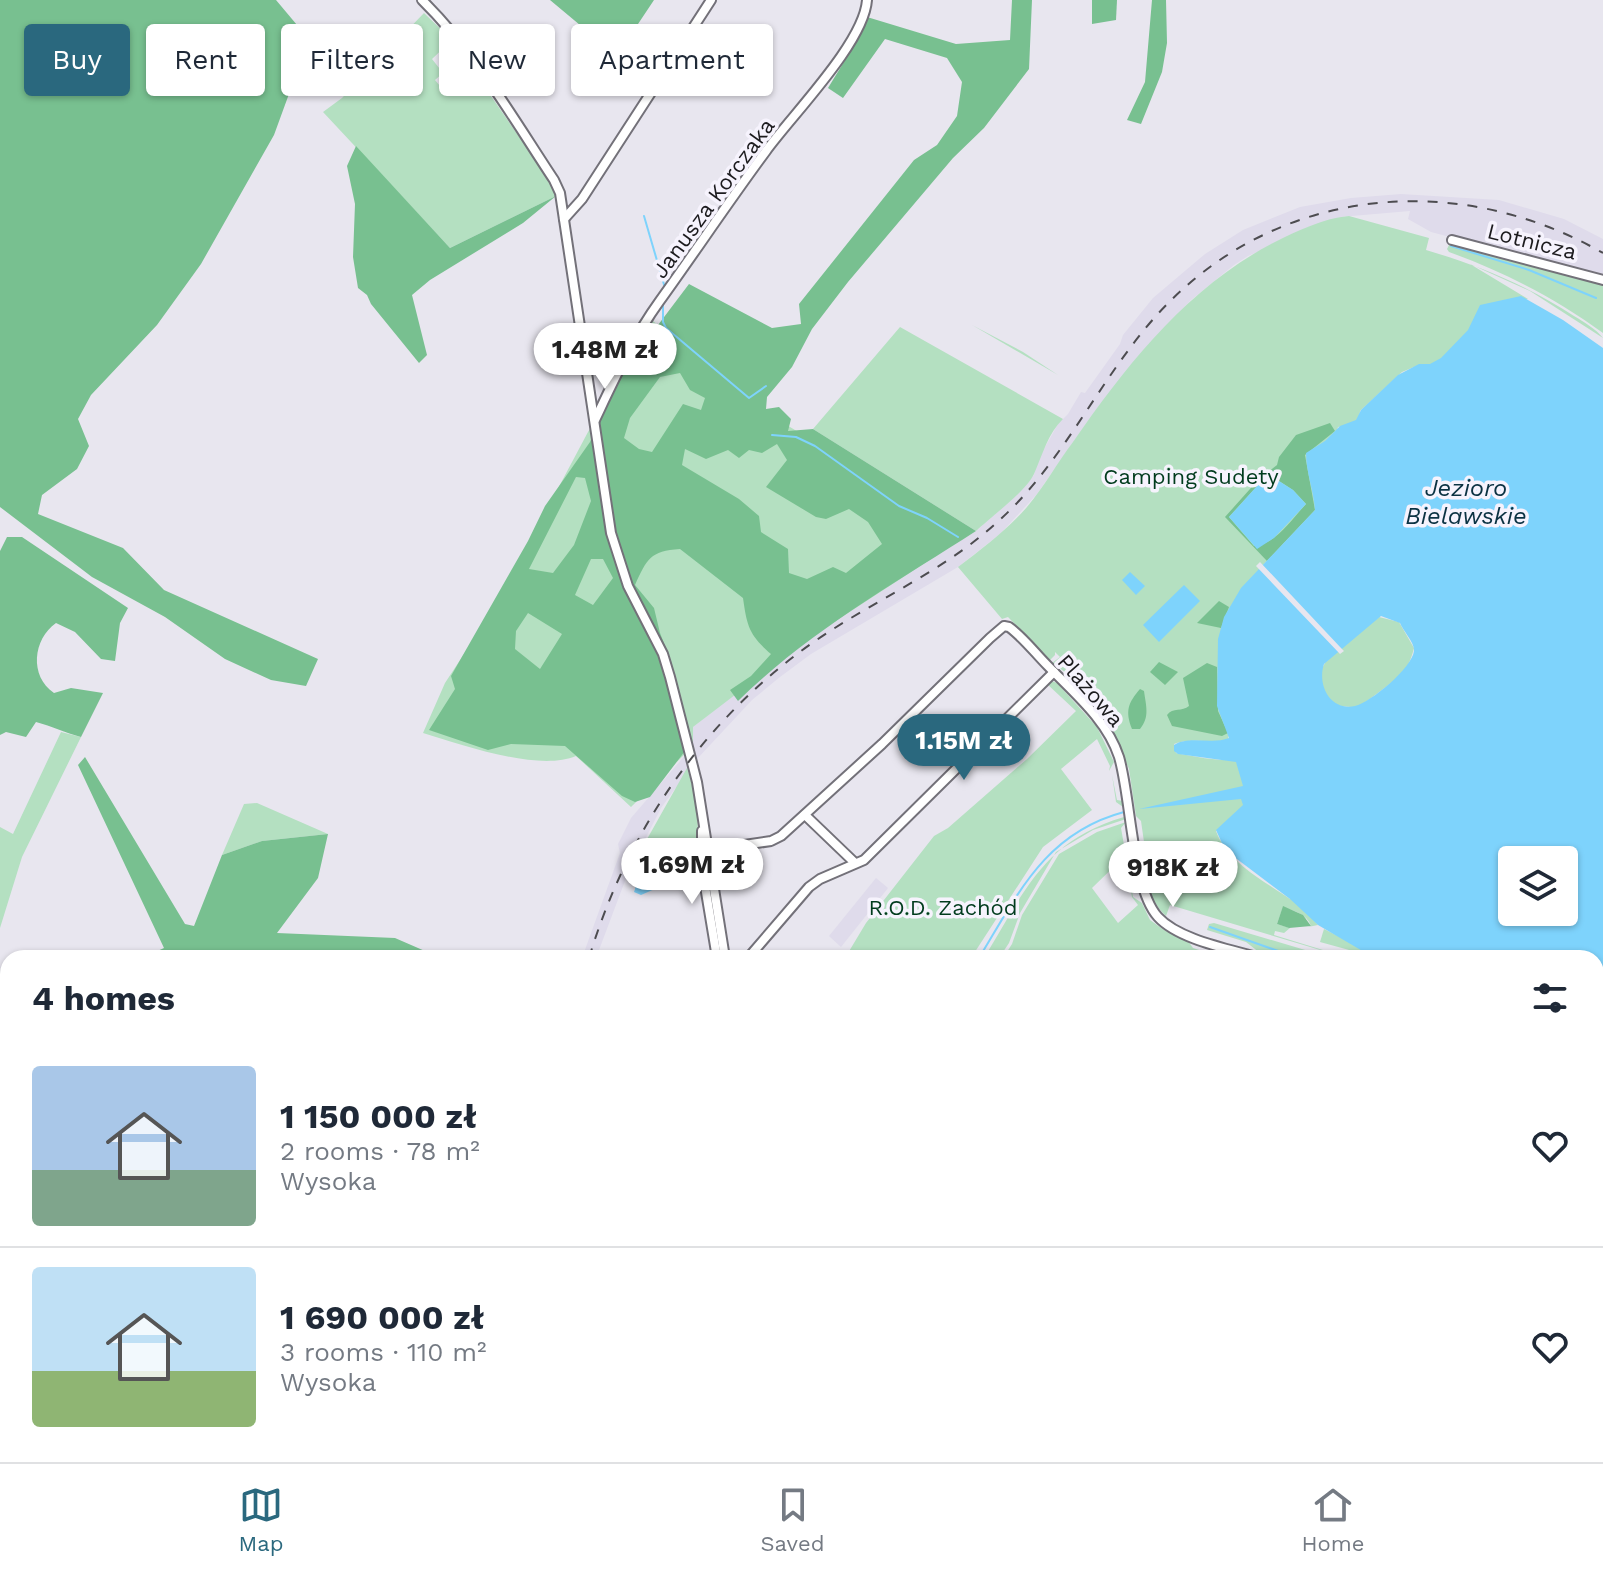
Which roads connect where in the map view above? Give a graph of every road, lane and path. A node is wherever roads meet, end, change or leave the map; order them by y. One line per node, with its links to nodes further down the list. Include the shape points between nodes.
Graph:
1 (422, 0): 4 (street, via 480,70 554,180)
2 (711, 0): 4 (street)
3 (867, 0): 7 (street, Janusza Korczaka, via 856,32 660,301)
4 (564, 219): 8 (street)
5 (1452, 240): 6 (street, Lotnicza)
6 (1603, 280)
7 (605, 398): 8 (street); 9 (street, Janusza Korczaka)
8 (591, 404): 9 (street)
9 (594, 422): 12 (street, via 611,533 628,586 663,654 697,782)
10 (1054, 672): 11 (street, Plażowa, via 1004,626); 13 (street, via 864,860); 17 (street, Plażowa, via 1096,716 1115,747 1143,888 1155,914 1183,933)
11 (805, 815): 12 (street, via 771,841); 13 (street)
12 (706, 850): 14 (street, via 702,868); 15 (street)
13 (855, 863): 16 (street, via 809,887)
14 (716, 950)
15 (724, 950)
16 (755, 950)
17 (1235, 950)

